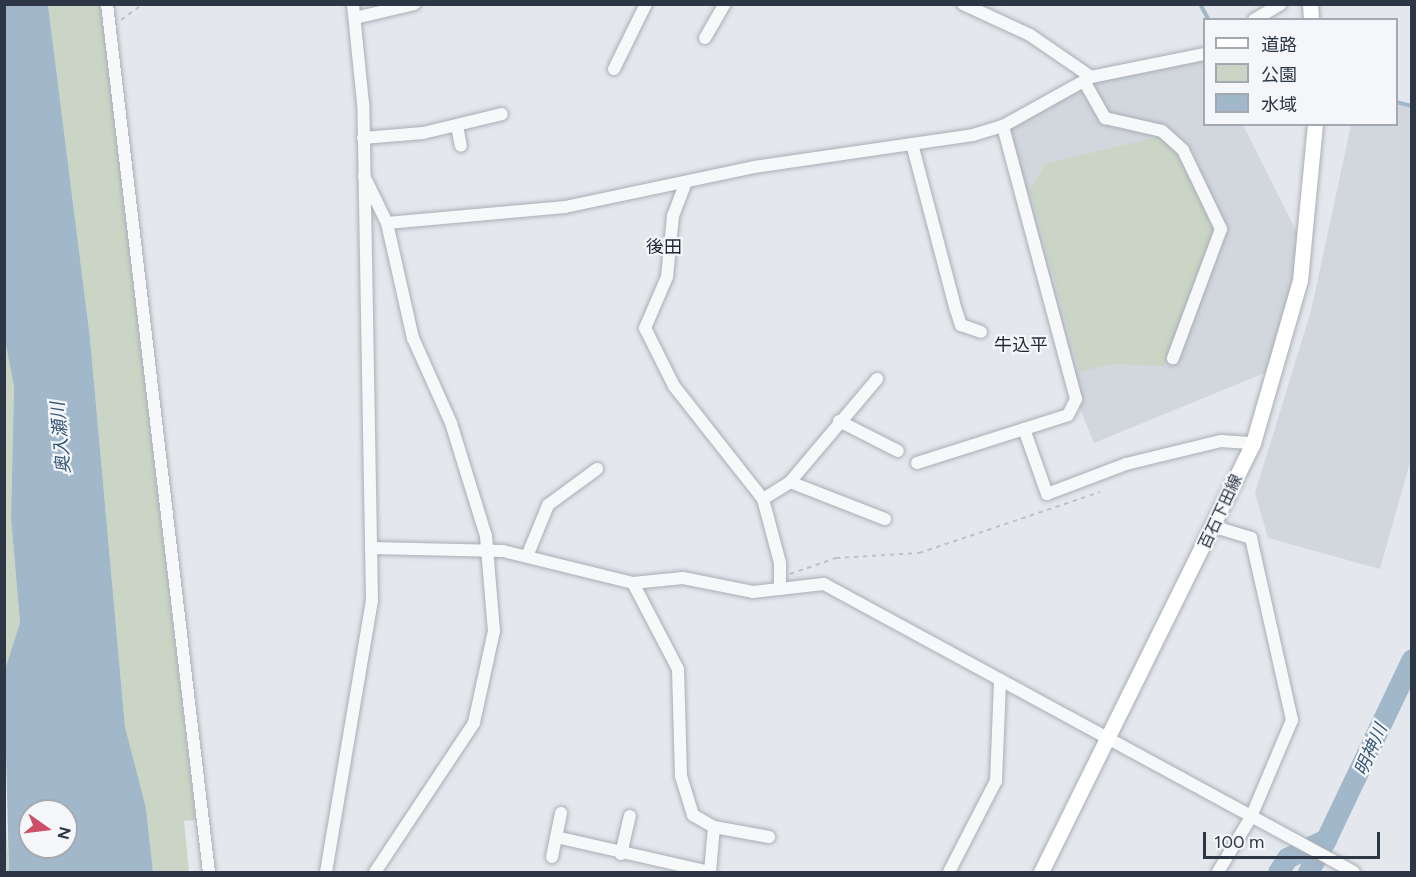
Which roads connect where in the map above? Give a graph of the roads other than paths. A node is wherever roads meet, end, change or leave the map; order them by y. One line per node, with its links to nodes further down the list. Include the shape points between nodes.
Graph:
1 (107, 4): 53 (street)
2 (353, 4): 8 (street)
3 (414, 4): 8 (street)
4 (646, 4): 12 (street)
5 (725, 4): 10 (street)
6 (963, 4): 13 (street, via 1030,35)
7 (1281, 4): 9 (street)
8 (355, 18): 18 (street)
9 (1257, 18)
10 (705, 38)
11 (1203, 54): 13 (street)
12 (614, 69)
13 (1088, 79): 16 (street); 25 (street, via 1105,118 1162,131 1183,150 1221,229)
14 (502, 114): 15 (street)
15 (457, 126): 18 (street); 20 (street)
16 (1003, 126): 19 (street); 28 (street, via 1076,399 1068,415)
17 (1315, 126): 29 (main road, 百石下田線, via 1300,280)
18 (363, 138): 21 (street)
19 (912, 144): 22 (street); 24 (street, via 956,310 962,326)
20 (461, 146)
21 (364, 176): 23 (street); 37 (street)
22 (686, 182): 23 (street, via 565,207); 34 (street, via 673,216 667,277 645,328 674,386)
23 (387, 224): 38 (street, via 413,338 451,423)
24 (981, 332)
25 (1173, 358)
26 (877, 379): 27 (street)
27 (839, 421): 30 (street); 33 (street)
28 (1024, 429): 29 (street, via 1047,494 1137,462 1221,441); 31 (street)
29 (1253, 443): 36 (main road, 百石下田線)
30 (898, 451)
31 (917, 463)
32 (597, 469): 39 (street, via 581,476 540,515)
33 (790, 482): 34 (street); 35 (street)
34 (764, 499): 40 (street)
35 (885, 519)
36 (1215, 526): 43 (main road, 百石下田線); 46 (street, via 1251,538 1292,720)
37 (371, 548): 38 (street); 54 (street, via 369,631)
38 (489, 551): 39 (street); 55 (street, via 494,631 481,706 455,758)
39 (528, 554): 41 (street)
40 (781, 580): 41 (street, via 753,592 683,578); 42 (street, via 824,584)
41 (633, 583): 47 (street, via 678,669 681,776 688,805 693,815)
42 (1000, 680): 43 (street); 56 (street, via 996,781)
43 (1108, 738): 46 (street); 57 (main road, 百石下田線)
44 (561, 813): 48 (street)
45 (630, 816): 50 (street)
46 (1251, 817): 58 (street); 59 (street)
47 (714, 827): 49 (street); 52 (street)
48 (556, 837): 50 (street); 51 (street)
49 (768, 837)
50 (621, 854): 52 (street)
51 (552, 857)
52 (710, 872)
53 (209, 873)
54 (326, 873)
55 (375, 873)
56 (949, 873)
57 (1041, 873)
58 (1218, 873)
59 (1354, 873)

